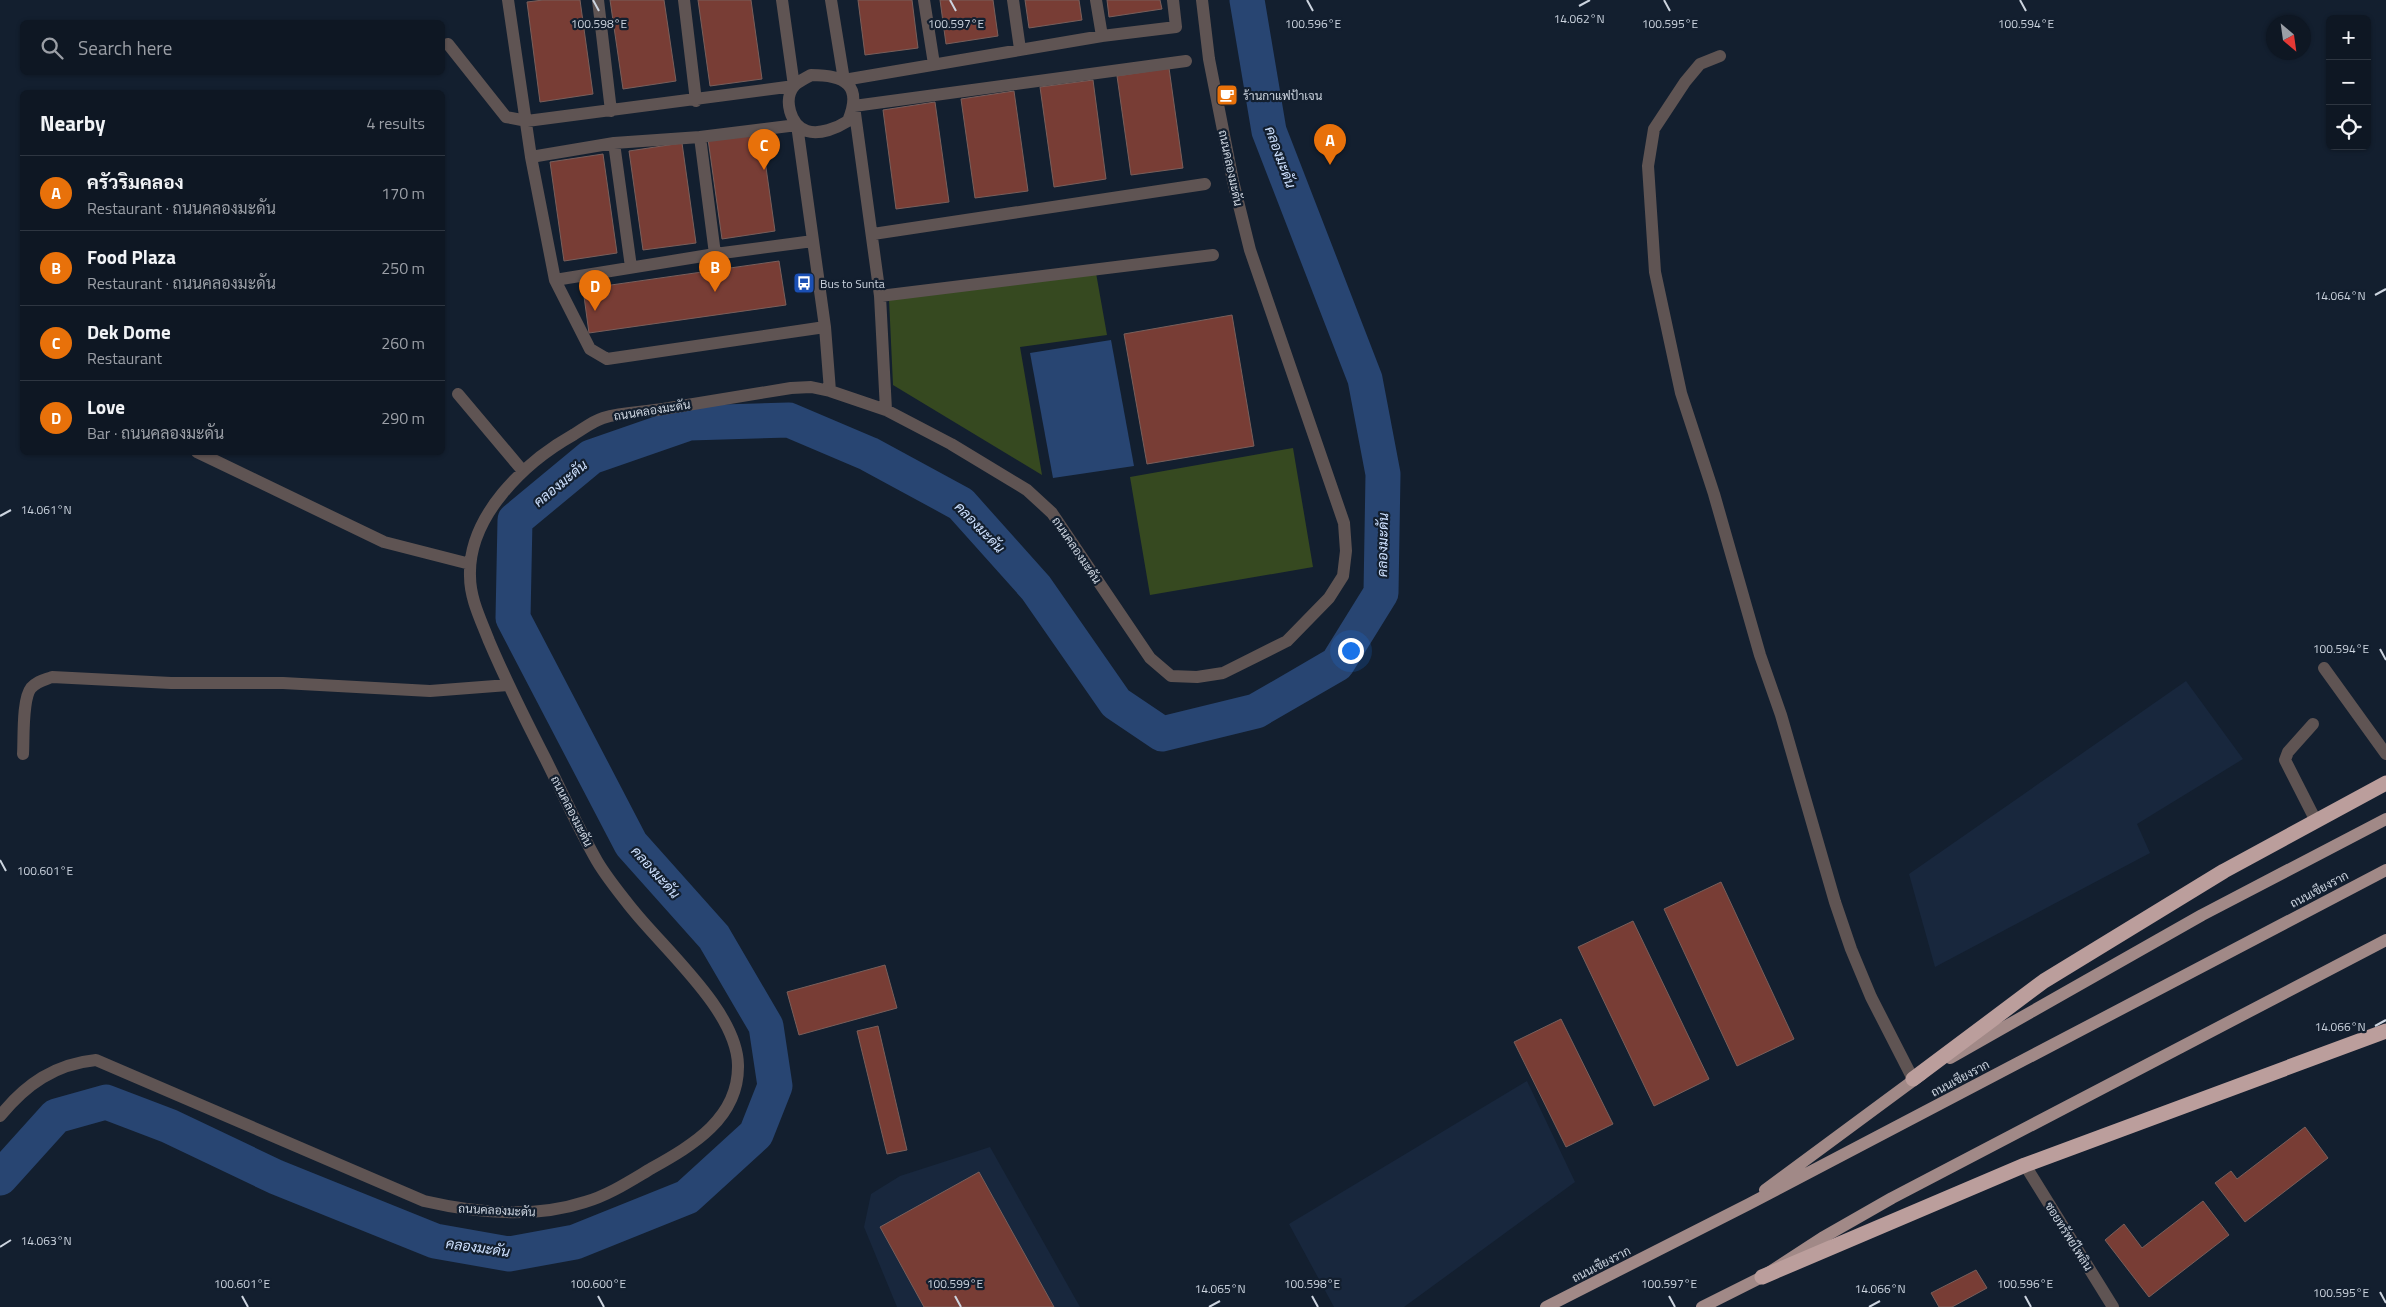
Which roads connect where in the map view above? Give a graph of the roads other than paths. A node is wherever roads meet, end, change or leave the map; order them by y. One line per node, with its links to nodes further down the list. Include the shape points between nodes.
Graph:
1 (508, 0): 22 (street)
2 (598, 0): 21 (street)
3 (684, 0): 19 (street)
4 (782, 0): 18 (street)
5 (831, 0): 17 (street)
6 (924, 0): 16 (street)
7 (1013, 0): 13 (street)
8 (1096, 0): 11 (street)
9 (1173, 0): 11 (street, via 1176,27)
10 (1202, 0): 38 (street, ถนนคลองมะดัน, via 1211,68 1250,250 1344,523 1346,550 1343,576 1330,598 1287,641 1247,662 1223,673 1171,676 1150,658 1052,513 1027,490 951,444)
11 (1102, 36): 13 (street)
12 (448, 44): 22 (street, via 506,117)
13 (1020, 49): 16 (street)
14 (1720, 56): 53 (street, via 1700,64 1654,129 1648,166 1655,272 1681,393 1838,910 1871,997)
15 (1186, 61): 20 (street)
16 (934, 64): 17 (street)
17 (844, 80): 18 (street, via 833,75 811,75); 20 (street, via 851,90)
18 (794, 86): 19 (street); 23 (street, via 789,99 790,111)
19 (696, 100): 21 (street)
20 (854, 106): 23 (street, via 848,121 840,126 809,132); 28 (street)
21 (611, 111): 22 (street)
22 (527, 122): 26 (street)
23 (797, 125): 24 (street); 29 (street)
24 (700, 137): 25 (street); 30 (street)
25 (614, 143): 26 (street); 32 (street)
26 (531, 157): 33 (street)
27 (1205, 184): 28 (street)
28 (873, 234): 34 (street)
29 (813, 241): 30 (street); 35 (street)
30 (715, 254): 32 (street)
31 (1214, 255): 34 (street)
32 (631, 267): 33 (street)
33 (556, 280): 35 (street, via 590,349 607,359)
34 (880, 296): 38 (street)
35 (825, 327): 36 (street)
36 (830, 390): 38 (street, ถนนคลองมะดัน); 40 (street, ถนนคลองมะดัน, via 791,388 602,418 552,447)
37 (458, 394): 40 (street)
38 (886, 410)
39 (203, 455): 41 (street, via 384,542)
40 (522, 470): 41 (street, ถนนคลองมะดัน, via 488,516 471,552)
41 (470, 564): 43 (street, ถนนคลองมะดัน, via 475,607)
42 (2324, 668): 46 (street)
43 (508, 685): 45 (street, via 430,691 282,683 171,683 52,677 39,681 30,689 26,701); 54 (street, ถนนคลองมะดัน, via 598,864 715,1005 734,1035 738,1063 736,1091 726,1111 708,1132 611,1192 585,1202 542,1212 489,1212 424,1201 96,1060 79,1062 38,1079)
44 (2313, 724): 49 (street, via 2288,752 2285,760)
45 (23, 754)
46 (2386, 754)
47 (2386, 783): 49 (highway)
48 (2386, 819): 53 (main road, via 2202,915)
49 (2316, 821): 53 (highway, via 2224,871 2044,981)
50 (2386, 870): 56 (main road, ถนนเชียงราก)
51 (2386, 940): 57 (main road, via 1892,1198)
52 (2386, 1030): 55 (highway)
53 (1913, 1079): 56 (main road)
54 (0, 1116)
55 (2025, 1165): 57 (highway); 60 (street, ซอยทรัพย์ไพลิน)
56 (1749, 1204): 58 (main road, ถนนเชียงราก)
57 (1762, 1277): 59 (main road)
58 (1546, 1307)
59 (1702, 1307)
60 (2113, 1307)

